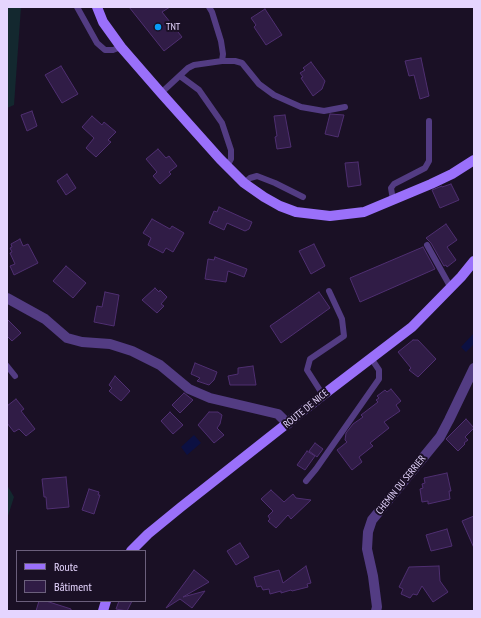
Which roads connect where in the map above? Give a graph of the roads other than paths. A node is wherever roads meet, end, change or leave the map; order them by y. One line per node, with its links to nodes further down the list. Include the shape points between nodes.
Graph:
1 (77, 7): 4 (lane, via 97,43 105,50)
2 (97, 7): 4 (main road, via 103,22)
3 (209, 7): 5 (lane, via 221,41)
4 (121, 47): 7 (main road)
5 (222, 61): 6 (lane, via 194,65); 8 (lane, via 242,63 259,84 274,95 301,107 324,112)
6 (180, 76): 7 (lane); 11 (lane, via 199,90 222,123 231,150 231,160)
7 (160, 94): 11 (main road)
8 (346, 107)
9 (430, 121): 14 (lane, via 429,161 425,168 394,184 391,188)
10 (474, 160): 14 (main road, via 452,174)
11 (227, 166): 12 (main road)
12 (244, 183): 13 (lane, via 257,176); 14 (main road, via 280,206 313,215 364,212)
13 (303, 196)
14 (393, 200)
15 (426, 245): 17 (lane)
16 (474, 261): 17 (main road, ROUTE DE NICE)
17 (451, 288): 20 (main road, ROUTE DE NICE, via 412,327)
18 (329, 291): 24 (lane, via 342,319 344,336 310,359 307,370)
19 (7, 298): 25 (street, via 45,319 68,338 110,344 132,351 160,365 189,389 210,398 278,414)
20 (371, 358): 24 (main road, ROUTE DE NICE); 26 (lane, via 379,370 379,379)
21 (7, 366): 23 (lane)
22 (474, 368): 28 (street, CHEMIN DU SERRIER, via 440,437 371,523 367,549 373,576)
23 (15, 376)
24 (323, 395): 25 (main road, ROUTE DE NICE)
25 (288, 424): 27 (main road, ROUTE DE NICE, via 165,520)
26 (306, 481)
27 (132, 550)
28 (376, 611)

